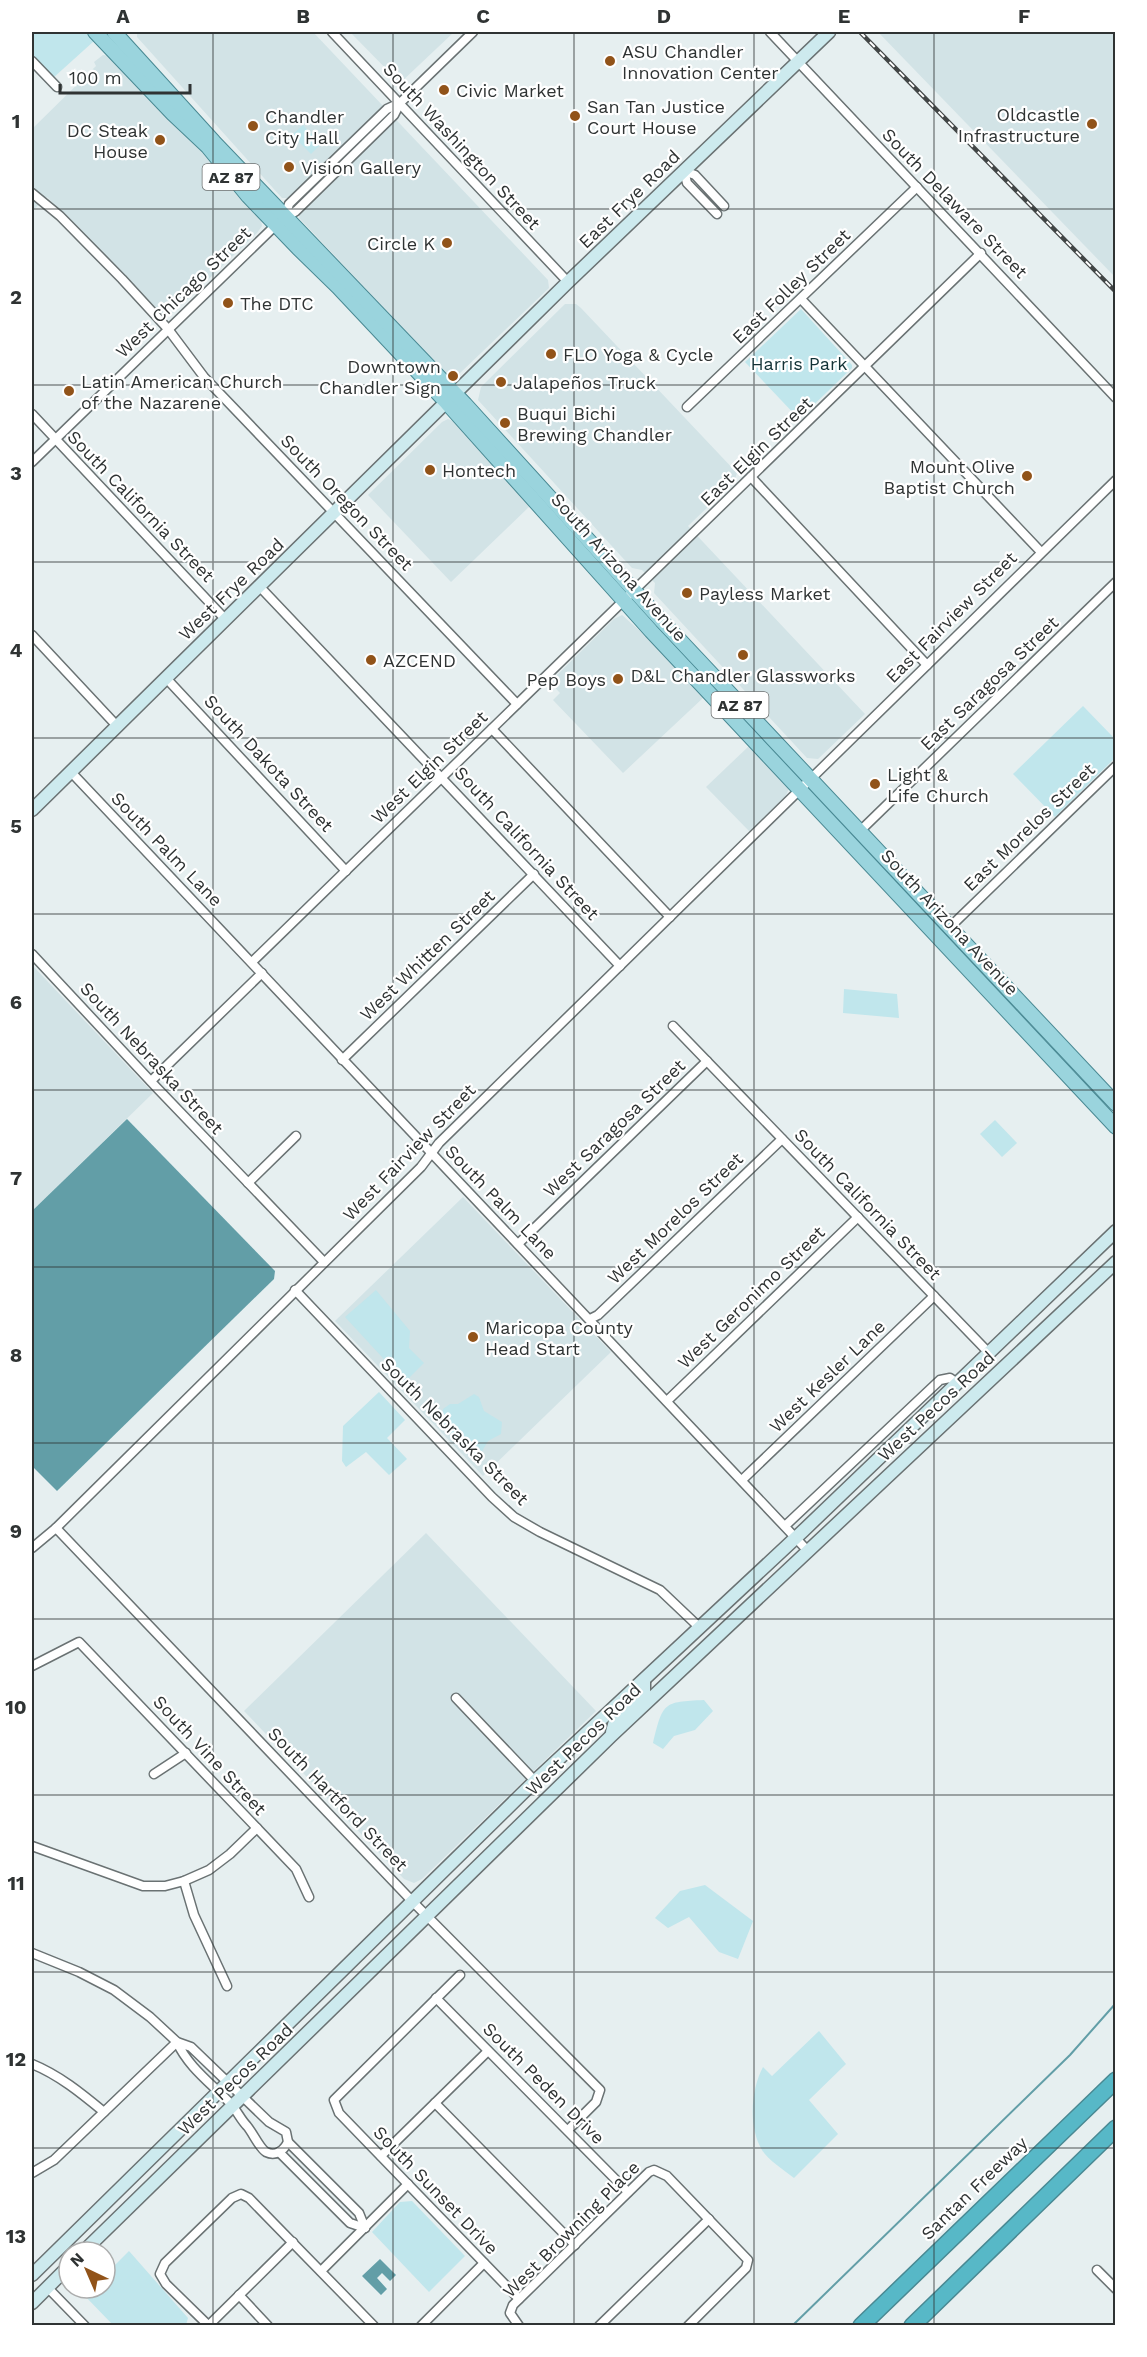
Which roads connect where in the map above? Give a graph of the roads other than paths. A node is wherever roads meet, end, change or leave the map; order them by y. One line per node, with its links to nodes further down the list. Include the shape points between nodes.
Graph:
1 (332, 32): 9 (street, South Washington Street)
2 (473, 32): 9 (street, West Chicago Street)
3 (770, 32): 7 (street, South Delaware Street)
4 (829, 32): 7 (main road, East Frye Road)
5 (109, 34): 15 (main road, South Arizona Avenue / AZ 87, via 167,108 208,147 237,184)
6 (32, 61): 8 (street)
7 (797, 62): 10 (main road, East Frye Road); 11 (street, South Delaware Street)
8 (57, 87)
9 (400, 103): 15 (street, West Chicago Street, via 394,115); 17 (street, South Washington Street)
10 (684, 171): 13 (street, via 696,176); 14 (street, via 687,183); 17 (main road, East Frye Road)
11 (916, 188): 16 (street, South Delaware Street); 18 (street, East Folley Street)
12 (32, 193): 19 (street, South Oregon Street, via 60,216)
13 (724, 206)
14 (717, 214)
15 (280, 221): 19 (street, West Chicago Street); 21 (main road, South Arizona Avenue / AZ 87)
16 (981, 253): 20 (street, East Elgin Street); 22 (street, South Delaware Street)
17 (568, 282): 21 (main road, East Frye Road)
18 (801, 299): 20 (street); 23 (street, East Folley Street)
19 (168, 329): 25 (street, West Chicago Street); 29 (street, South Oregon Street, via 204,377)
20 (866, 367): 27 (street, East Elgin Street); 30 (street)
21 (451, 398): 29 (main road, West Frye Road); 33 (main road, South Arizona Avenue / AZ 87)
22 (1116, 398)
23 (687, 407)
24 (32, 414): 25 (street, South California Street)
25 (55, 440): 26 (street, West Chicago Street); 34 (street, South California Street)
26 (32, 462)
27 (752, 477): 33 (street, East Elgin Street); 36 (street)
28 (1116, 480): 30 (street, East Fairview Street)
29 (334, 513): 32 (main road, West Frye Road); 38 (street, South Oregon Street)
30 (1041, 552): 36 (street, East Fairview Street)
31 (1116, 582): 46 (street, East Saragosa Street)
32 (260, 587): 34 (main road, West Frye Road); 43 (street, South California Street)
33 (629, 595): 38 (street, West Elgin Street); 44 (main road, South Arizona Avenue / AZ 87)
34 (226, 620): 37 (main road, West Frye Road)
35 (32, 635): 39 (street)
36 (927, 665): 44 (street, East Fairview Street)
37 (166, 678): 39 (main road, West Frye Road); 47 (street, South Dakota Street)
38 (517, 704): 40 (street, West Elgin Street)
39 (117, 726): 42 (main road, West Frye Road)
40 (492, 729): 43 (street, West Elgin Street); 49 (street)
41 (1116, 766): 50 (street, East Morelos Street)
42 (71, 772): 45 (main road, West Frye Road); 53 (street, South Palm Lane)
43 (442, 777): 47 (street, West Elgin Street); 48 (street, South California Street)
44 (805, 784): 46 (main road, South Arizona Avenue / AZ 87); 49 (street, West Fairview Street); 51 (main road, South Arizona Avenue / AZ 87)
45 (32, 810)
46 (860, 831): 50 (main road, South Arizona Avenue / AZ 87)
47 (346, 871): 53 (street, West Elgin Street)
48 (534, 873): 54 (street, South California Street); 57 (street, West Whitten Street)
49 (670, 916): 54 (street, West Fairview Street)
50 (950, 927): 51 (street, East Morelos Street); 60 (main road, South Arizona Avenue / AZ 87)
51 (940, 937): 61 (main road, South Arizona Avenue / AZ 87)
52 (32, 954): 59 (street, South Nebraska Street)
53 (252, 962): 55 (street, South Palm Lane)
54 (620, 966): 64 (street, West Fairview Street)
55 (262, 973): 57 (street, South Palm Lane); 59 (street)
56 (673, 1026): 58 (street, South California Street)
57 (342, 1060): 64 (street, South Palm Lane)
58 (707, 1061): 63 (street, South California Street); 68 (street, West Saragosa Street)
59 (151, 1081): 65 (street, South Nebraska Street)
60 (1116, 1104)
61 (1116, 1127)
62 (296, 1136): 65 (street)
63 (782, 1139): 66 (street, South California Street); 73 (street, West Morelos Street)
64 (431, 1154): 68 (street, South Palm Lane); 69 (street, West Fairview Street)
65 (248, 1183): 69 (street, South Nebraska Street)
66 (858, 1217): 72 (street, South California Street); 76 (street, West Geronimo Street)
67 (1116, 1231): 74 (main road, West Pecos Road)
68 (518, 1244): 73 (street, South Palm Lane)
69 (324, 1262): 71 (street, West Fairview Street)
70 (1116, 1262): 82 (main road, West Pecos Road)
71 (295, 1290): 79 (street, West Fairview Street); 83 (street, South Nebraska Street, via 514,1517 660,1590)
72 (934, 1296): 74 (street, South California Street); 77 (street, West Kesler Lane)
73 (590, 1319): 76 (street, South Palm Lane)
74 (989, 1353): 75 (main road, West Pecos Road)
75 (957, 1383): 78 (street, West Pecos Road, via 950,1378 940,1380); 80 (main road, West Pecos Road)
76 (667, 1401): 77 (street, South Palm Lane)
77 (742, 1480): 78 (street, South Palm Lane)
78 (785, 1526): 80 (street, South Palm Lane)
79 (56, 1528): 81 (street, West Fairview Street); 95 (street, South Hartford Street)
80 (796, 1538): 82 (street, South Palm Lane); 83 (main road, West Pecos Road)
81 (32, 1548)
82 (807, 1550): 87 (main road, West Pecos Road)
83 (699, 1627): 85 (main road, West Pecos Road)
84 (32, 1666): 88 (street, South Vine Street, via 79,1642)
85 (644, 1680): 87 (main road, via 644,1692 615,1722); 90 (main road, West Pecos Road)
86 (456, 1698): 90 (street)
87 (611, 1736): 96 (main road, West Pecos Road)
88 (186, 1753): 89 (street); 91 (street, South Vine Street)
89 (154, 1774)
90 (535, 1781): 95 (main road, West Pecos Road)
91 (257, 1828): 93 (street, via 209,1870); 94 (street, South Vine Street, via 296,1869)
92 (32, 1846): 93 (street, via 143,1886)
93 (184, 1881): 99 (street, via 194,1915)
94 (309, 1897)
95 (412, 1901): 96 (street, South Hartford Street); 105 (main road, West Pecos Road)
96 (426, 1916): 106 (main road, West Pecos Road); 110 (street, South Hartford Street, via 600,2090 596,2102)
97 (32, 1953): 101 (street, via 114,1990)
98 (460, 1975): 100 (street)
99 (227, 1986)
100 (436, 1998): 102 (street, South Peden Drive); 114 (street, South Sunset Drive, via 334,2100 339,2113)
101 (177, 2042): 105 (street, via 191,2047); 109 (street)
102 (488, 2051): 107 (street); 110 (street, South Peden Drive)
103 (32, 2064): 109 (street, via 66,2082)
104 (1112, 2083): 141 (highway, Santan Freeway)
105 (223, 2087): 106 (street); 108 (street); 126 (main road, West Pecos Road)
106 (242, 2097): 108 (main road, West Pecos Road); 112 (street, via 286,2132)
107 (435, 2103): 114 (street); 122 (street)
108 (233, 2106): 113 (street, via 261,2148); 120 (main road, West Pecos Road)
109 (104, 2112): 115 (street, via 54,2160)
110 (568, 2130): 117 (street, South Peden Drive)
111 (1111, 2133): 142 (highway)
112 (288, 2142): 113 (street); 119 (street, via 359,2213)
113 (279, 2152): 119 (street, via 350,2223)
114 (381, 2156): 116 (street, South Sunset Drive)
115 (32, 2173)
116 (408, 2184): 119 (street); 123 (street, South Sunset Drive)
117 (628, 2192): 118 (street, West Browning Place, via 654,2170 667,2176); 122 (street, West Browning Place)
118 (709, 2218): 139 (street); 140 (street, via 748,2259 746,2268)
119 (365, 2228): 125 (street)
120 (96, 2240)
121 (293, 2242): 125 (street); 130 (street); 134 (street, via 241,2194 232,2198 165,2263 160,2274 166,2284)
122 (575, 2245): 131 (street, West Browning Place)
123 (484, 2263): 131 (street, South Sunset Drive); 137 (street)
124 (1097, 2270): 129 (street)
125 (321, 2271): 136 (street)
126 (32, 2274)
127 (57, 2278): 128 (main road)
128 (47, 2288): 132 (main road); 133 (street)
129 (1116, 2289)
130 (239, 2295): 134 (street); 135 (street)
131 (519, 2299): 138 (street, West Browning Place, via 510,2313)
132 (32, 2303)
133 (85, 2325)
134 (208, 2325)
135 (268, 2325)
136 (374, 2325)
137 (421, 2325)
138 (519, 2325)
139 (599, 2325)
140 (688, 2325)
141 (861, 2325)
142 (912, 2325)

